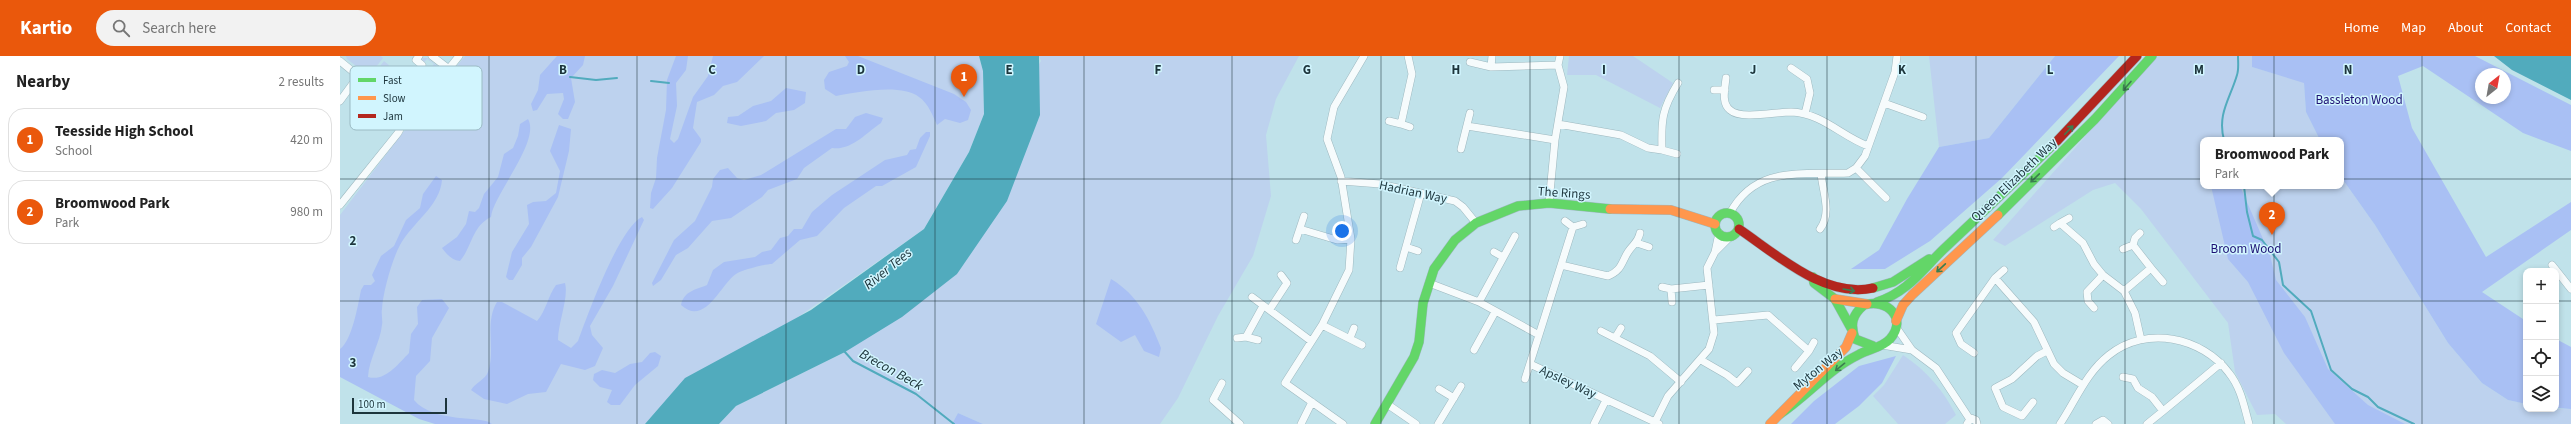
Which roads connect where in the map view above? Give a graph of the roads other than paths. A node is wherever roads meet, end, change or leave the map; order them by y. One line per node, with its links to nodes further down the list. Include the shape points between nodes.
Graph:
1 (419, 56): 13 (street, via 416,60)
2 (432, 56): 15 (street)
3 (459, 56): 16 (street)
4 (1364, 56): 45 (street, via 1334,107 1330,119 1327,140)
5 (1408, 56): 33 (street, via 1412,74)
6 (1492, 56): 17 (street)
7 (1560, 56): 14 (street)
8 (1897, 56): 28 (street, via 1895,72)
9 (2137, 56): 76 (street, Queen Elizabeth Way, one-way to 9, via 2053,146)
10 (2152, 56): 108 (street, Queen Elizabeth Way, one-way to 108, via 2061,154 1912,295 1903,305)
11 (340, 61): 18 (street)
12 (1470, 62): 17 (street)
13 (422, 65)
14 (1558, 65): 17 (street); 34 (street, via 1564,87)
15 (445, 66)
16 (451, 66)
17 (1491, 67)
18 (350, 68)
19 (1791, 68): 30 (street, via 1807,79 1810,93)
20 (1726, 78): 24 (street)
21 (1678, 83): 25 (street)
22 (350, 87): 27 (street)
23 (1714, 90): 24 (street)
24 (1725, 90): 30 (street, via 1725,102 1729,110 1737,114)
25 (1672, 93): 26 (street); 41 (street, via 1663,111)
26 (1679, 97)
27 (340, 101)
28 (1884, 103): 31 (street); 39 (street)
29 (1470, 113): 35 (street)
30 (1805, 114): 39 (street, via 1832,125 1855,141)
31 (1923, 117)
32 (1389, 121): 33 (street)
33 (1401, 124): 36 (street)
34 (1558, 124): 38 (street); 41 (street, via 1621,135 1648,148)
35 (1467, 126): 38 (street); 40 (street)
36 (1410, 127)
37 (400, 130): 49 (street)
38 (1555, 140): 48 (street)
39 (1868, 146): 43 (street, via 1865,156)
40 (1461, 149)
41 (1662, 150): 42 (street)
42 (1677, 154)
43 (1856, 168): 44 (street, via 1848,173); 47 (street)
44 (1821, 174): 50 (street, via 1776,176 1763,180 1744,192); 60 (street, via 1827,210 1826,221)
45 (1341, 182): 46 (street, Hadrian Way, via 1374,183); 66 (street)
46 (1421, 193): 54 (street, Hadrian Way, via 1455,201 1464,207); 70 (street)
47 (1886, 198)
48 (1549, 203): 54 (street, The Rings, via 1518,206); 56 (street, The Rings, via 1586,208 1671,210)
49 (340, 205)
50 (1730, 213): 56 (street, via 1722,214); 59 (street, via 1739,222)
51 (1304, 216): 58 (street)
52 (2069, 218): 84 (street, via 2057,225 2083,243 2094,264)
53 (1565, 222): 57 (street)
54 (1476, 223): 91 (street, The Rings, via 1455,240 1443,255)
55 (1583, 224): 57 (street)
56 (1715, 224): 62 (street)
57 (1573, 227): 78 (street, Apsley Way)
58 (1300, 229): 66 (street, via 1337,240); 67 (street)
59 (1739, 229): 65 (street); 86 (street)
60 (1820, 229)
61 (1640, 233): 68 (street)
62 (1719, 233): 65 (street); 75 (street, Apsley Way)
63 (2140, 233): 69 (street)
64 (1515, 236): 77 (street)
65 (1731, 236): 75 (street, Apsley Way)
66 (1351, 239): 109 (street, via 1349,270)
67 (1296, 240)
68 (1637, 243): 71 (street); 78 (street, via 1630,250 1620,269 1608,276)
69 (2132, 245): 72 (street); 81 (street)
70 (1406, 247): 73 (street); 80 (street)
71 (1649, 247)
72 (2123, 249)
73 (1418, 251)
74 (1494, 252): 77 (street)
75 (1715, 252): 92 (street, Apsley Way, via 1707,268)
76 (1939, 253): 86 (street, one-way to 76, via 1846,290 1867,290 1889,284); 102 (street, Queen Elizabeth Way, via 1899,293)
77 (1503, 257): 100 (street)
78 (1561, 265): 114 (street, Apsley Way)
79 (2552, 265): 82 (street)
80 (1400, 268)
81 (2151, 268): 89 (street); 97 (street)
82 (2554, 268)
83 (2004, 270): 88 (street)
84 (2103, 274): 97 (street); 105 (street, via 2087,292 2088,300)
85 (1281, 275): 90 (street)
86 (1813, 277): 99 (street, via 1814,283)
87 (2559, 277): 96 (street)
88 (1995, 278): 127 (street, via 2034,322); 129 (street, via 1956,333 1961,344)
89 (2163, 282)
90 (1287, 283): 93 (street); 104 (street)
91 (1429, 283): 100 (street); 146 (street, The Rings, via 1414,357)
92 (1709, 285): 95 (street); 107 (street, Apsley Way)
93 (1296, 286)
94 (1662, 287): 95 (street)
95 (1671, 289): 101 (street)
96 (2571, 289)
97 (2124, 291): 120 (street, via 2135,314)
98 (1252, 297): 104 (street)
99 (1835, 299): 103 (street); 112 (street)
100 (1479, 302): 106 (street)
101 (1672, 302)
102 (1878, 302): 103 (street); 108 (street, via 1889,308)
103 (1867, 304): 112 (street, via 1854,316)
104 (1266, 307): 115 (street); 121 (street)
105 (2094, 308)
106 (1495, 312): 114 (street); 125 (street)
107 (1714, 320): 128 (street, via 1768,315); 130 (street, Apsley Way, via 1711,341)
108 (1896, 324): 124 (street, via 1893,334); 126 (street)
109 (1322, 325): 117 (street); 121 (street)
110 (1354, 328): 117 (street)
111 (1621, 328): 118 (street)
112 (1851, 330): 124 (street, via 1861,343); 148 (street, Myton Way, via 1846,347)
113 (1601, 331): 118 (street)
114 (1539, 336): 132 (street, Apsley Way)
115 (1246, 337): 116 (street); 119 (street)
116 (1237, 338)
117 (1350, 338): 123 (street)
118 (1615, 338): 137 (street, via 1650,356)
119 (1258, 340)
120 (2141, 340): 131 (street, via 2169,339 2185,342 2205,350); 139 (street, via 2110,354 2095,368)
121 (1311, 341): 144 (street, via 1285,383)
122 (1814, 342): 128 (street)
123 (1362, 345)
124 (1877, 346): 126 (street); 148 (street, Myton Way, one-way to 148, via 1853,357)
125 (1474, 350)
126 (1912, 350): 149 (street, via 1936,368)
127 (2047, 350): 139 (street, via 2054,364 2063,373); 145 (street, via 2012,379 1995,388 2004,408 2022,416)
128 (1809, 351): 133 (street)
129 (1974, 354)
130 (1701, 360): 134 (street, via 1737,384); 137 (street, Apsley Way)
131 (2221, 363): 147 (street); 164 (street, via 2237,386)
132 (1530, 364): 136 (street, Apsley Way); 143 (street, Apsley Way)
133 (1796, 368)
134 (1748, 371)
135 (2123, 377): 147 (street, via 2133,380 2138,388 2152,397)
136 (1525, 379)
137 (1681, 382): 150 (street, Apsley Way, via 1662,405)
138 (1222, 383): 151 (street, via 1213,400)
139 (2083, 385): 160 (street)
140 (1461, 386): 142 (street)
141 (1439, 389): 142 (street)
142 (1454, 398): 156 (street)
143 (1606, 400): 150 (street, Apsley Way); 157 (street, Apsley Way)
144 (1312, 402): 152 (street); 153 (street)
145 (2034, 402)
146 (1387, 404): 154 (street, The Rings); 155 (street)
147 (2164, 411): 163 (street)
148 (1780, 414): 158 (street, Myton Way)
149 (1968, 421): 159 (street, via 1974,418)
150 (1657, 423)
151 (1240, 424)
152 (1301, 424)
153 (1343, 424)
154 (1375, 424)
155 (1416, 424)
156 (1438, 424)
157 (1594, 424)
158 (1770, 424)
159 (1977, 424)
160 (2060, 424)
161 (2096, 424): 162 (street, via 2103,420)
162 (2108, 424)
163 (2147, 424)
164 (2249, 424)

